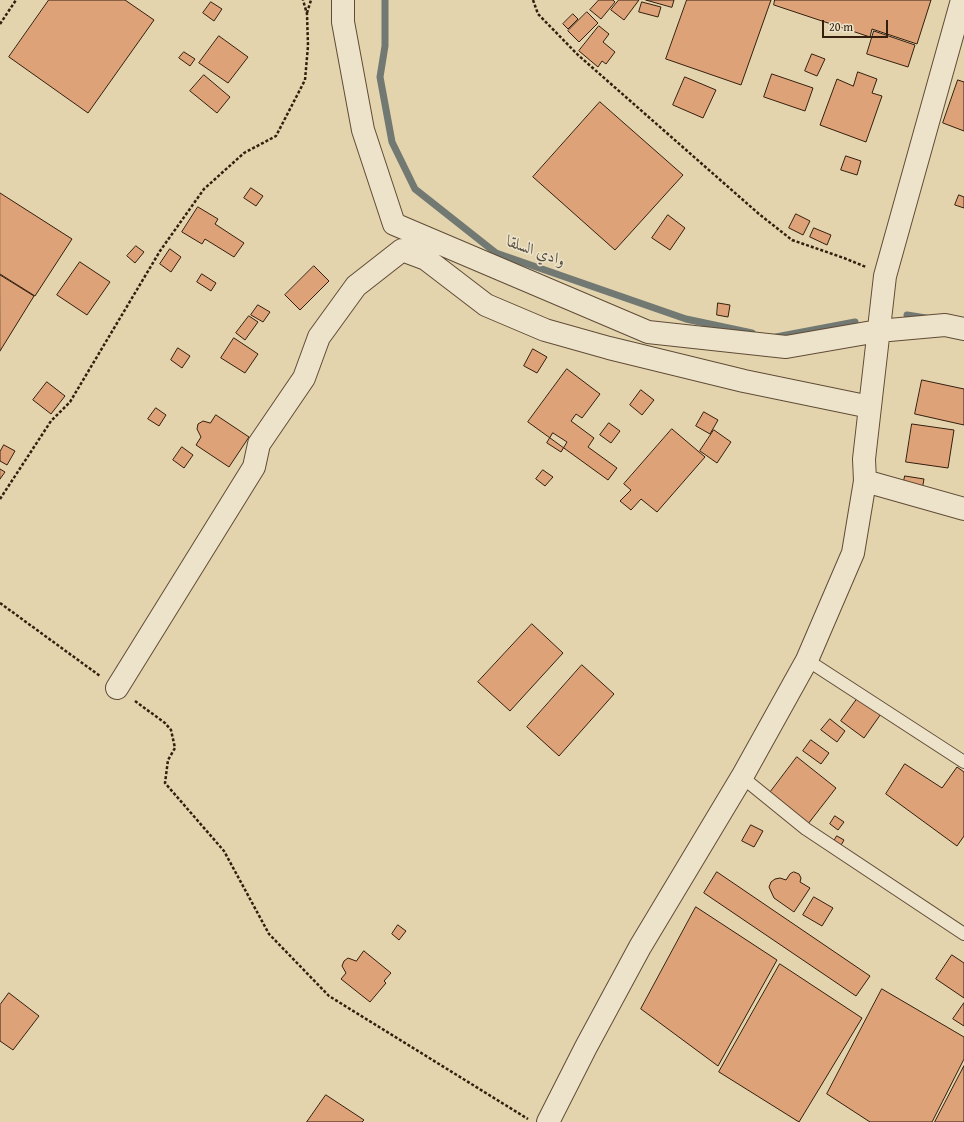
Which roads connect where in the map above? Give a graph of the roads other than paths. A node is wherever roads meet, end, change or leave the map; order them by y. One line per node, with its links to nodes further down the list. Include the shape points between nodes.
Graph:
1 (343, 0): 4 (street, via 342,22 363,130 394,224 648,332 786,347)
2 (962, 0): 4 (street, via 885,276)
3 (964, 329): 4 (street, via 946,325)
4 (878, 331): 5 (street)
5 (870, 407): 6 (street, via 864,459); 9 (street, via 744,381 545,330 486,306 426,259 402,250 356,286 319,337 304,378 259,444 254,467)
6 (865, 481): 7 (street); 8 (street, via 853,553)
7 (964, 509)
8 (807, 660): 10 (lane); 11 (street)
9 (117, 688)
10 (964, 762)
11 (742, 777): 12 (lane, via 806,829); 13 (street, via 640,947)
12 (964, 934)
13 (548, 1122)

